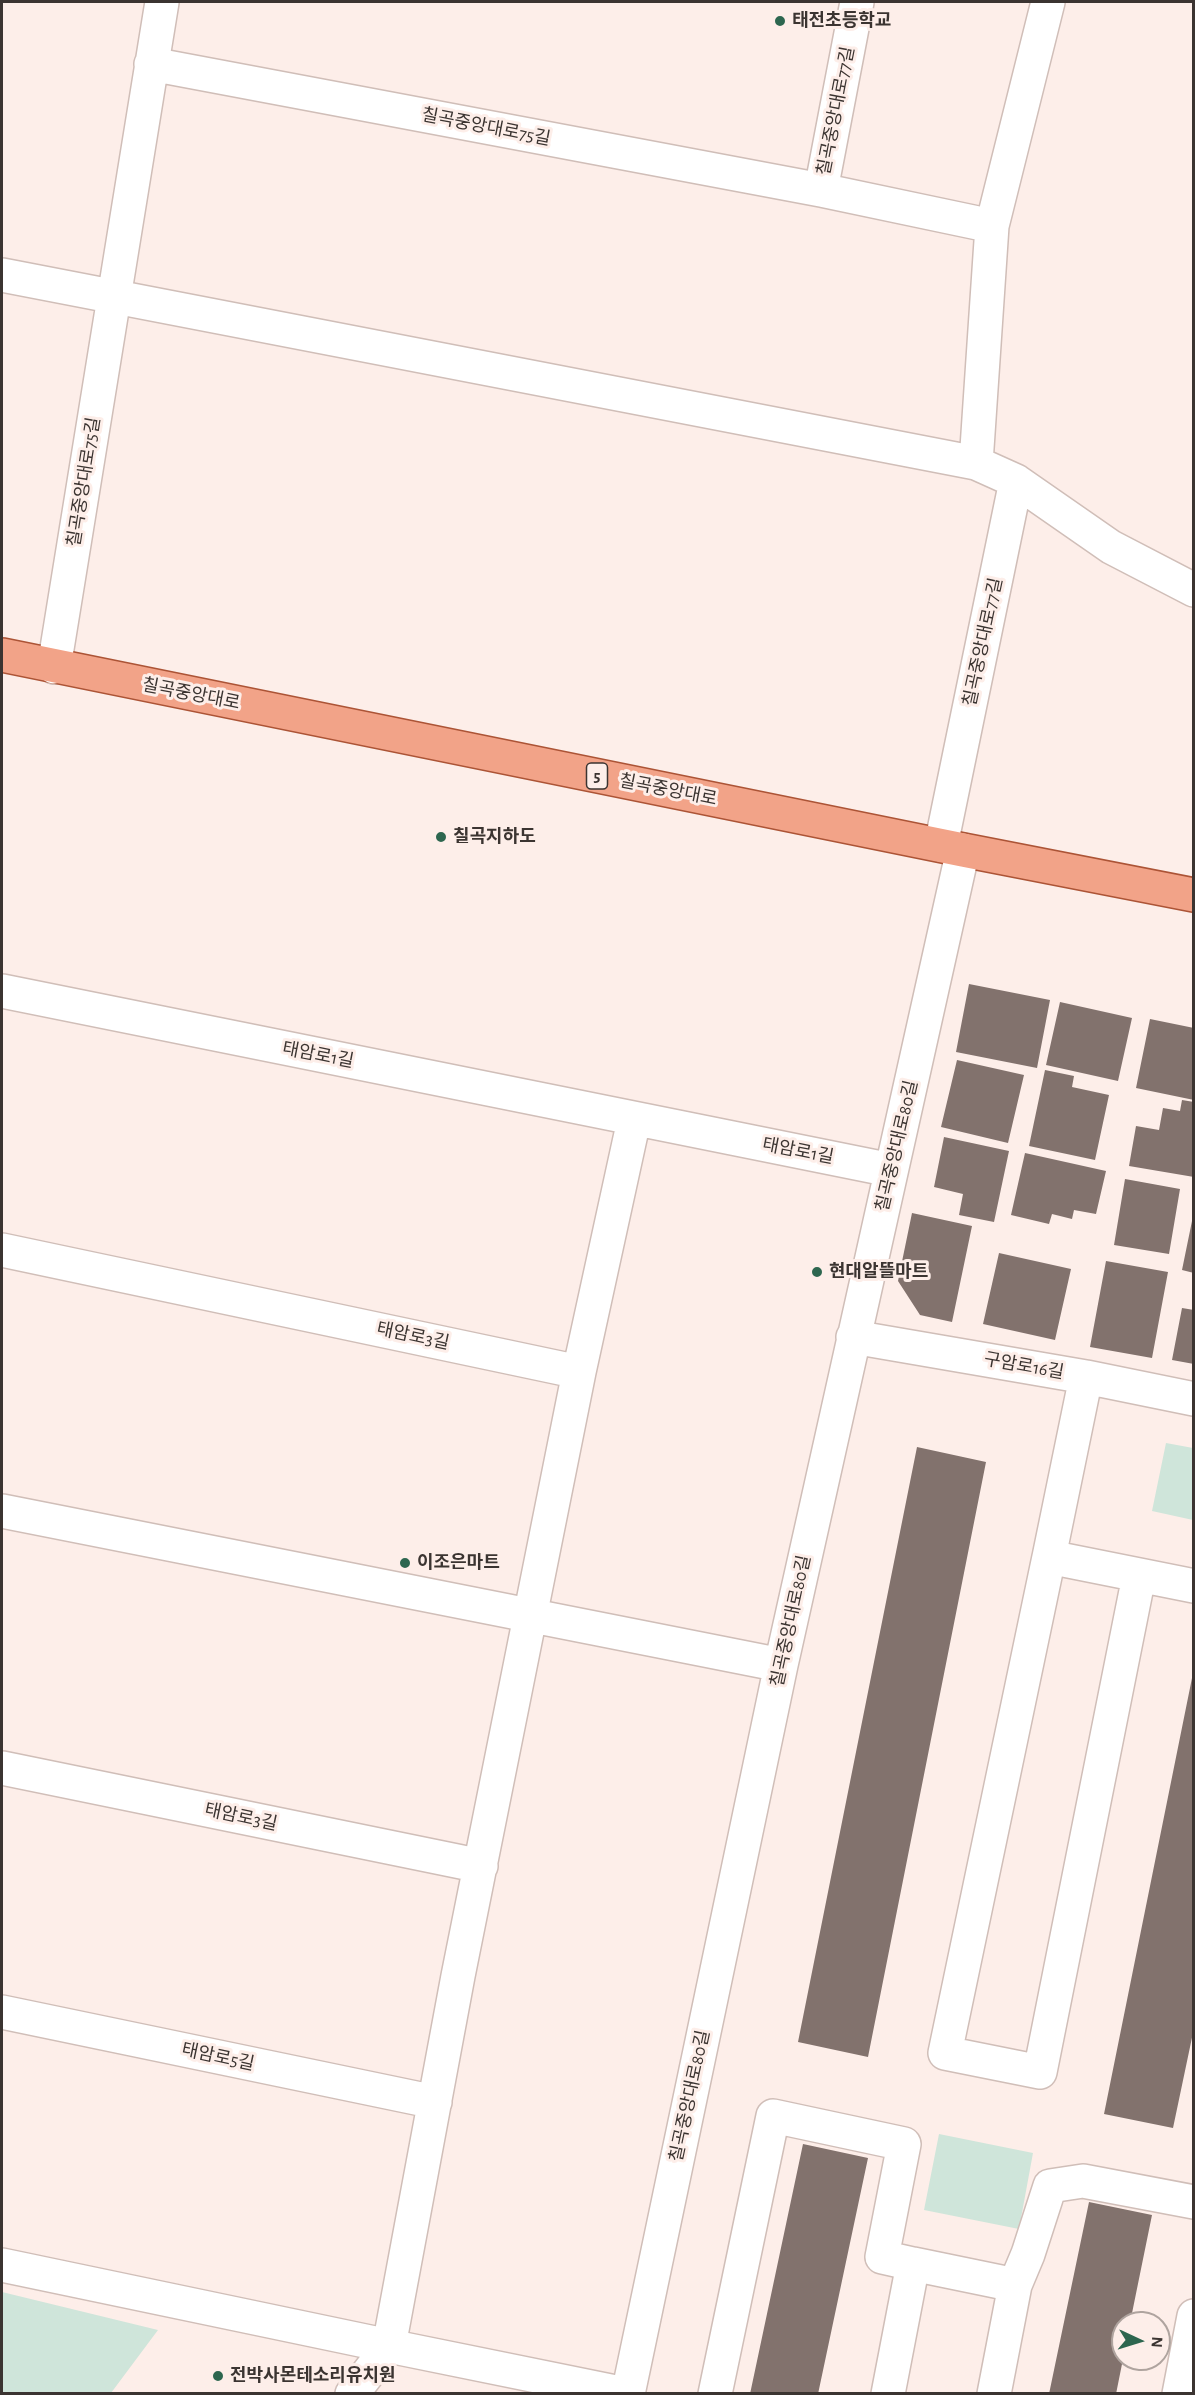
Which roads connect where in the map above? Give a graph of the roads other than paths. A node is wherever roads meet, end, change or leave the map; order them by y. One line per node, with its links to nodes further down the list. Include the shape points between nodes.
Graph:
1 (162, 2): 4 (street, 칠곡중앙대로75길)
2 (857, 2): 5 (street, 칠곡중앙대로77길)
3 (1048, 2): 6 (street)
4 (151, 64): 5 (street, 칠곡중앙대로75길); 8 (street, 칠곡중앙대로75길)
5 (821, 190): 6 (street, 칠곡중앙대로77길)
6 (992, 226): 9 (street)
7 (2, 275): 8 (street)
8 (113, 298): 9 (street); 13 (street, 칠곡중앙대로75길)
9 (976, 463): 10 (street)
10 (1016, 481): 11 (street, via 1111,547); 14 (street, 칠곡중앙대로77길)
11 (1194, 590)
12 (2, 655): 13 (main road, 칠곡중앙대로 / 5)
13 (54, 666): 14 (main road, 칠곡중앙대로 / 5)
14 (952, 848): 16 (main road, 칠곡중앙대로 / 5); 21 (street, 칠곡중앙대로80길)
15 (1194, 873): 16 (main road)
16 (1156, 887): 17 (main road, 칠곡중앙대로 / 5); 18 (main road)
17 (1194, 895)
18 (1194, 921)
19 (2, 991): 20 (street, 태암로1길)
20 (634, 1120): 21 (street, 태암로1길); 24 (street)
21 (891, 1170): 23 (street, 칠곡중앙대로80길)
22 (2, 1250): 24 (street, 태암로3길)
23 (853, 1337): 25 (street, 구암로16길); 32 (street, 칠곡중앙대로80길)
24 (579, 1372): 31 (street)
25 (1086, 1377): 26 (street, 구암로16길); 28 (street)
26 (1194, 1399)
27 (2, 1512): 31 (street)
28 (1049, 1557): 29 (street); 29 (street, via 945,2053 1040,2072)
29 (1139, 1576): 30 (street)
30 (1194, 1586)
31 (530, 1617): 32 (street); 34 (street)
32 (781, 1665): 44 (street, 칠곡중앙대로80길)
33 (2, 1768): 34 (street, 태암로3길)
34 (481, 1866): 36 (street)
35 (2, 2012): 36 (street, 태암로5길)
36 (435, 2102): 42 (street)
37 (1194, 2202): 40 (street, via 1083,2181 1050,2186)
38 (913, 2264): 40 (street); 45 (street, via 882,2257 904,2144 772,2116); 46 (street)
39 (2, 2265): 42 (street)
40 (1015, 2285): 47 (street)
41 (1194, 2316): 48 (street)
42 (389, 2346): 43 (street); 44 (street)
43 (352, 2394)
44 (627, 2394)
45 (715, 2394)
46 (888, 2394)
47 (994, 2394)
48 (1179, 2394)

